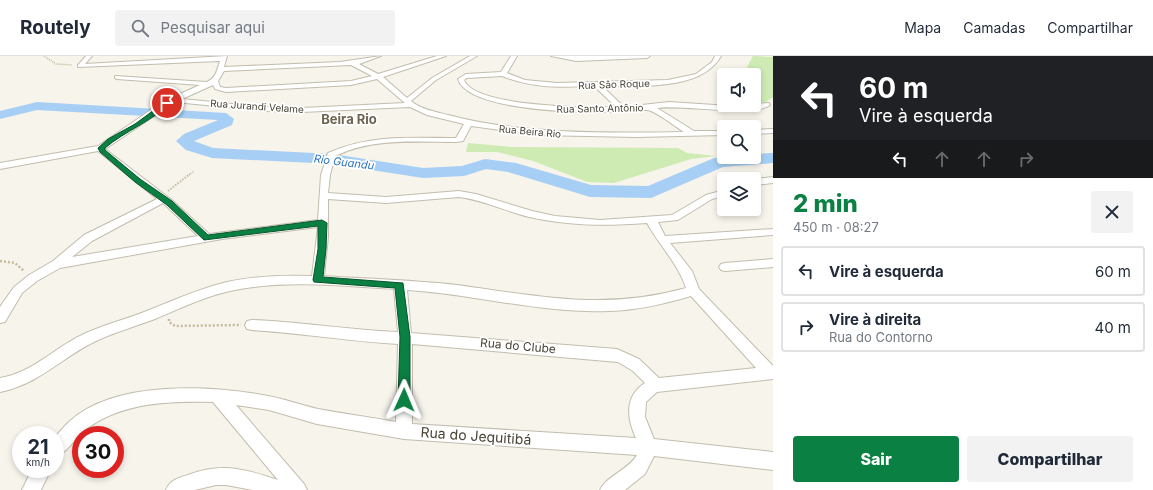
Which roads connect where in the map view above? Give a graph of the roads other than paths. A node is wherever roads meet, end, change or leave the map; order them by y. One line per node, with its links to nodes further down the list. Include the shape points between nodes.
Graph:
1 (89, 56): 10 (street, via 80,65 111,66)
2 (320, 56): 14 (street)
3 (378, 56): 11 (street)
4 (443, 56): 17 (street)
5 (474, 56): 23 (street, via 434,79)
6 (514, 56): 16 (street)
7 (554, 56): 12 (street, via 576,59)
8 (647, 56): 12 (street)
9 (718, 56): 21 (street, Rua Sâo Roque, via 707,70 683,79)
10 (224, 57): 15 (street)
11 (368, 57): 13 (street)
12 (605, 57)
13 (352, 63): 14 (street); 17 (street, Rua Beira Rio)
14 (321, 66): 15 (street, via 271,65)
15 (221, 69): 19 (street)
16 (503, 74): 21 (street, Rua Sâo Roque, via 516,80 538,84); 26 (street, Rua Santo Antônio, via 466,76 462,77 462,82 465,88 478,94 529,106 562,110)
17 (377, 76): 19 (street, via 351,83 231,90 218,88); 23 (street, Rua Beira Rio)
18 (117, 77): 20 (street)
19 (215, 81): 20 (street)
20 (207, 84): 22 (street)
21 (597, 85): 26 (street)
22 (174, 100): 23 (street, Rua Jurandi Velame, via 302,110); 32 (street)
23 (409, 103): 27 (street, Rua Beira Rio, via 430,113)
24 (766, 105): 25 (street, Rua Santo Antônio, via 751,108 683,104)
25 (650, 107): 26 (street, Rua Santo Antônio); 31 (street)
26 (622, 109)
27 (468, 123): 31 (street, Rua Beira Rio, via 537,133); 37 (street, via 462,136 456,140 380,140 348,147 331,155 326,167)
28 (773, 131): 29 (street)
29 (761, 132)
30 (717, 133): 31 (street, Rua Beira Rio)
31 (693, 134)
32 (101, 148): 33 (street); 38 (street, via 118,165)
33 (0, 166)
34 (773, 180): 35 (street)
35 (761, 181)
36 (717, 195): 39 (street, via 674,218)
37 (323, 196): 39 (street, via 386,200 459,194 555,219 600,223); 40 (street)
38 (163, 198): 42 (street); 45 (street, via 88,238)
39 (651, 220): 43 (street)
40 (322, 223): 42 (street); 47 (street)
41 (773, 232): 43 (street)
42 (206, 238): 45 (street)
43 (662, 240): 49 (street, via 688,274)
44 (773, 263): 46 (street)
45 (57, 264): 50 (street, via 18,290)
46 (725, 267)
47 (318, 280): 48 (street); 55 (street, via 273,280 218,289 79,343 40,371 18,382)
48 (400, 285): 49 (street, via 516,300 580,305 629,305); 52 (street)
49 (693, 291): 53 (street)
50 (0, 318)
51 (252, 325): 52 (street, Rua do Clube, via 295,327 354,336)
52 (405, 337): 54 (street, Rua do Clube, via 617,355 636,363); 57 (street)
53 (771, 373): 54 (street)
54 (655, 384): 59 (street, via 646,388 637,403 636,416)
55 (0, 385)
56 (217, 395): 57 (street, Rua do Jequitibá); 58 (street, Rua do Jequitibá, via 172,394 114,405 76,426); 65 (street)
57 (404, 431): 59 (street, Rua do Jequitibá)
58 (64, 439)
59 (648, 446): 60 (street, Rua do Jequitibá); 66 (street, via 644,459 631,476)
60 (773, 461)
61 (37, 478): 62 (street)
62 (31, 490)
63 (175, 490): 64 (street, via 204,478 219,475 243,477)
64 (280, 490)
65 (298, 490)
66 (609, 490)

